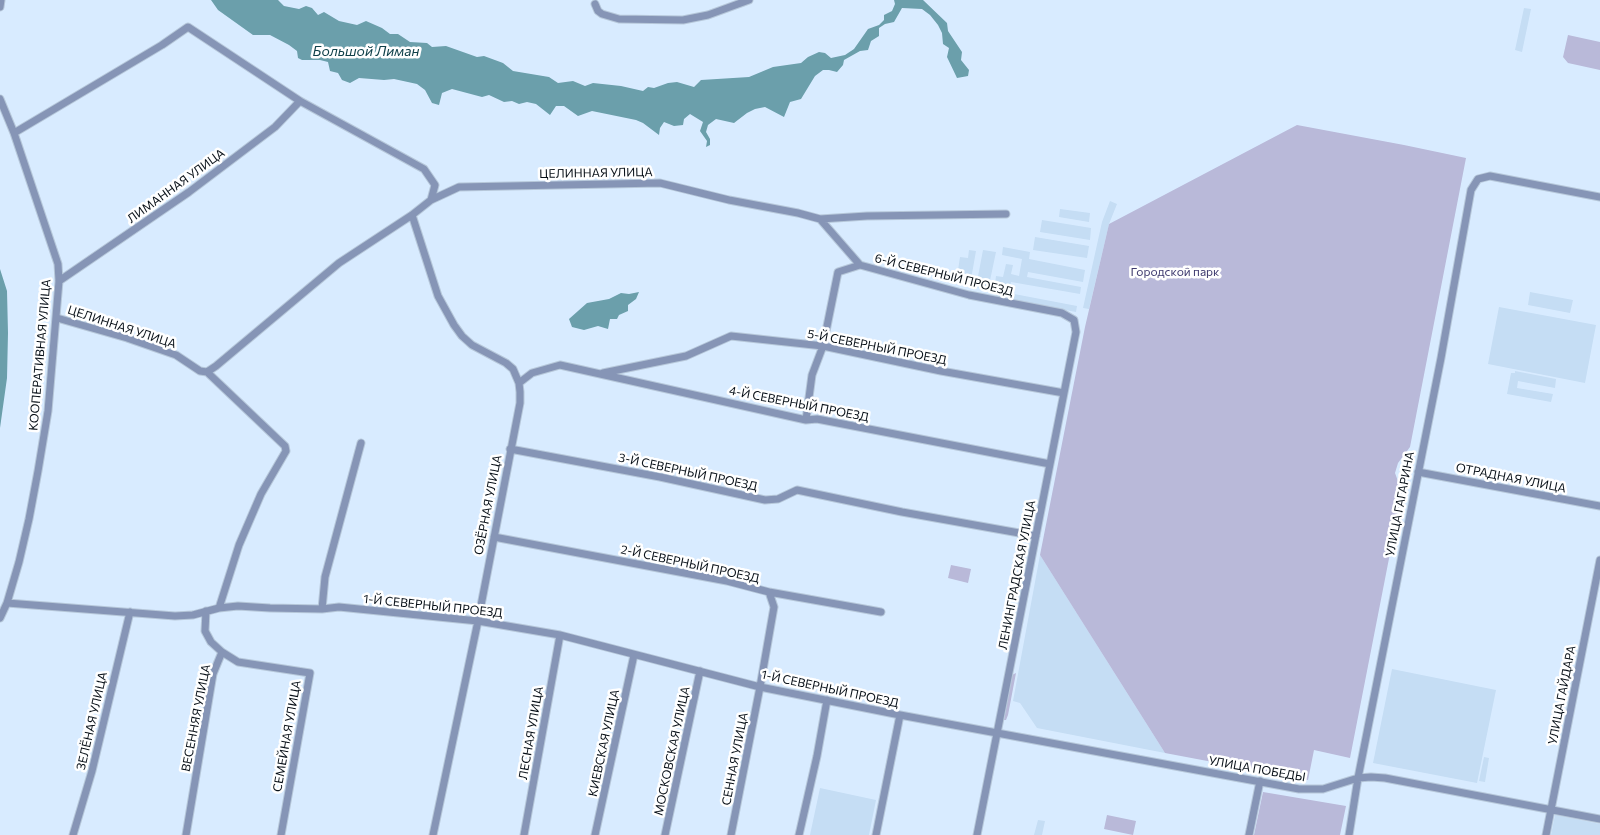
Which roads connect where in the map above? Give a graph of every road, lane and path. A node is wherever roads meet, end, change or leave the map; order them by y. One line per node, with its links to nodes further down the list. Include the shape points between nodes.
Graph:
1 (1, 0): 4 (street)
2 (748, 0): 3 (street, via 708,15 683,20 614,18 602,14)
3 (595, 4)
4 (0, 8)
5 (0, 98): 7 (street, КООПЕРАТИВНАЯ УЛИЦА)
6 (300, 102): 7 (street, via 188,27); 9 (street, via 424,169 435,185); 14 (street, ЛИМАННАЯ УЛИЦА, via 275,127 189,192)
7 (14, 133): 14 (street, КООПЕРАТИВНАЯ УЛИЦА, via 58,264)
8 (1600, 197): 26 (street, УЛИЦА ГАГАРИНА, via 1490,176 1478,179 1471,190)
9 (430, 200): 11 (street, ЦЕЛИННАЯ УЛИЦА); 12 (street, ЦЕЛИННАЯ УЛИЦА, via 459,187 660,183)
10 (1006, 214): 12 (street, ЦЕЛИННАЯ УЛИЦА)
11 (412, 215): 18 (street, ЦЕЛИННАЯ УЛИЦА, via 339,263); 20 (street, via 438,296 454,325 472,345 506,363)
12 (820, 219): 13 (street)
13 (860, 265): 16 (street, 6-Й СЕВЕРНЫЙ ПРОЕЗД, via 969,295 1062,313); 17 (street, 6-Й СЕВЕРНЫЙ ПРОЕЗД, via 838,272)
14 (59, 281): 15 (street, КООПЕРАТИВНАЯ УЛИЦА)
15 (56, 318): 18 (street, ЦЕЛИННАЯ УЛИЦА, via 176,355); 32 (street, КООПЕРАТИВНАЯ УЛИЦА, via 48,411 30,519)
16 (1074, 320): 21 (street, ЛЕНИНГРАДСКАЯ УЛИЦА, via 1076,332)
17 (823, 346): 19 (street, 5-Й СЕВЕРНЫЙ ПРОЕЗД, via 731,336 686,356); 21 (street, 5-Й СЕВЕРНЫЙ ПРОЕЗД); 22 (street, via 812,375)
18 (207, 372): 33 (street, ЦЕЛИННАЯ УЛИЦА, via 286,450 242,537)
19 (600, 373): 20 (street, 4-Й СЕВЕРНЫЙ ПРОЕЗД, via 560,365 532,374); 22 (street, 4-Й СЕВЕРНЫЙ ПРОЕЗД)
20 (519, 383): 24 (street, ОЗЁРНАЯ УЛИЦА, via 520,403)
21 (1064, 393): 25 (street, ЛЕНИНГРАДСКАЯ УЛИЦА)
22 (806, 420): 25 (street, 4-Й СЕВЕРНЫЙ ПРОЕЗД, via 817,419)
23 (361, 443): 34 (street, via 325,577)
24 (510, 449): 28 (street, 3-Й СЕВЕРНЫЙ ПРОЕЗД, via 765,500 778,499 797,490); 29 (street, ОЗЁРНАЯ УЛИЦА)
25 (1050, 464): 28 (street, ЛЕНИНГРАДСКАЯ УЛИЦА)
26 (1418, 472): 27 (street, ОТРАДНАЯ УЛИЦА); 48 (street, УЛИЦА ГАГАРИНА)
27 (1600, 506)
28 (1036, 536): 47 (street, ЛЕНИНГРАДСКАЯ УЛИЦА)
29 (494, 538): 31 (street, 2-Й СЕВЕРНЫЙ ПРОЕЗД, via 727,581); 39 (street, ОЗЁРНАЯ УЛИЦА)
30 (1600, 560): 50 (street, УЛИЦА ГАЙДАРА)
31 (769, 592): 37 (street, 2-Й СЕВЕРНЫЙ ПРОЕЗД); 44 (street, СЕННАЯ УЛИЦА, via 774,607)
32 (7, 603): 36 (street, 1-Й СЕВЕРНЫЙ ПРОЕЗД); 38 (street, КООПЕРАТИВНАЯ УЛИЦА)
33 (219, 608): 34 (street, 1-Й СЕВЕРНЫЙ ПРОЕЗД); 35 (street, 1-Й СЕВЕРНЫЙ ПРОЕЗД)
34 (322, 609): 39 (street, 1-Й СЕВЕРНЫЙ ПРОЕЗД, via 339,607)
35 (206, 611): 36 (street, 1-Й СЕВЕРНЫЙ ПРОЕЗД, via 175,616); 41 (street, ВЕСЕННЯЯ УЛИЦА, via 205,632)
36 (130, 612): 52 (street, ЗЕЛЁНАЯ УЛИЦА, via 92,771)
37 (881, 612)
38 (0, 618)
39 (478, 621): 40 (street, 1-Й СЕВЕРНЫЙ ПРОЕЗД); 55 (street, ОЗЁРНАЯ УЛИЦА)
40 (560, 635): 42 (street, 1-Й СЕВЕРНЫЙ ПРОЕЗД); 56 (street, ЛЕСНАЯ УЛИЦА)
41 (222, 652): 53 (street, ВЕСЕННЯЯ УЛИЦА, via 213,674); 54 (street, СЕМЕЙНАЯ УЛИЦА, via 238,662 310,673)
42 (634, 655): 43 (street, 1-Й СЕВЕРНЫЙ ПРОЕЗД); 57 (street, КИЕВСКАЯ УЛИЦА)
43 (700, 671): 44 (street, 1-Й СЕВЕРНЫЙ ПРОЕЗД); 58 (street, МОСКОВСКАЯ УЛИЦА)
44 (760, 686): 45 (street, 1-Й СЕВЕРНЫЙ ПРОЕЗД); 59 (street, СЕННАЯ УЛИЦА)
45 (826, 700): 46 (street, 1-Й СЕВЕРНЫЙ ПРОЕЗД); 60 (street)
46 (900, 715): 47 (street, 1-Й СЕВЕРНЫЙ ПРОЕЗД); 61 (street)
47 (997, 733): 49 (street, УЛИЦА ПОБЕДЫ); 62 (street, ЛЕНИНГРАДСКАЯ УЛИЦА)
48 (1358, 778): 49 (street, УЛИЦА ПОБЕДЫ, via 1324,789 1299,790); 50 (street, УЛИЦА ПОБЕДЫ, via 1385,778); 64 (street, УЛИЦА ГАГАРИНА)
49 (1260, 781): 63 (street)
50 (1551, 809): 51 (street, УЛИЦА ПОБЕДЫ); 65 (street, УЛИЦА ГАЙДАРА)
51 (1600, 819)
52 (73, 835)
53 (186, 835)
54 (281, 835)
55 (433, 835)
56 (524, 835)
57 (596, 835)
58 (665, 835)
59 (731, 835)
60 (799, 835)
61 (876, 835)
62 (977, 835)
63 (1249, 835)
64 (1349, 835)
65 (1546, 835)

